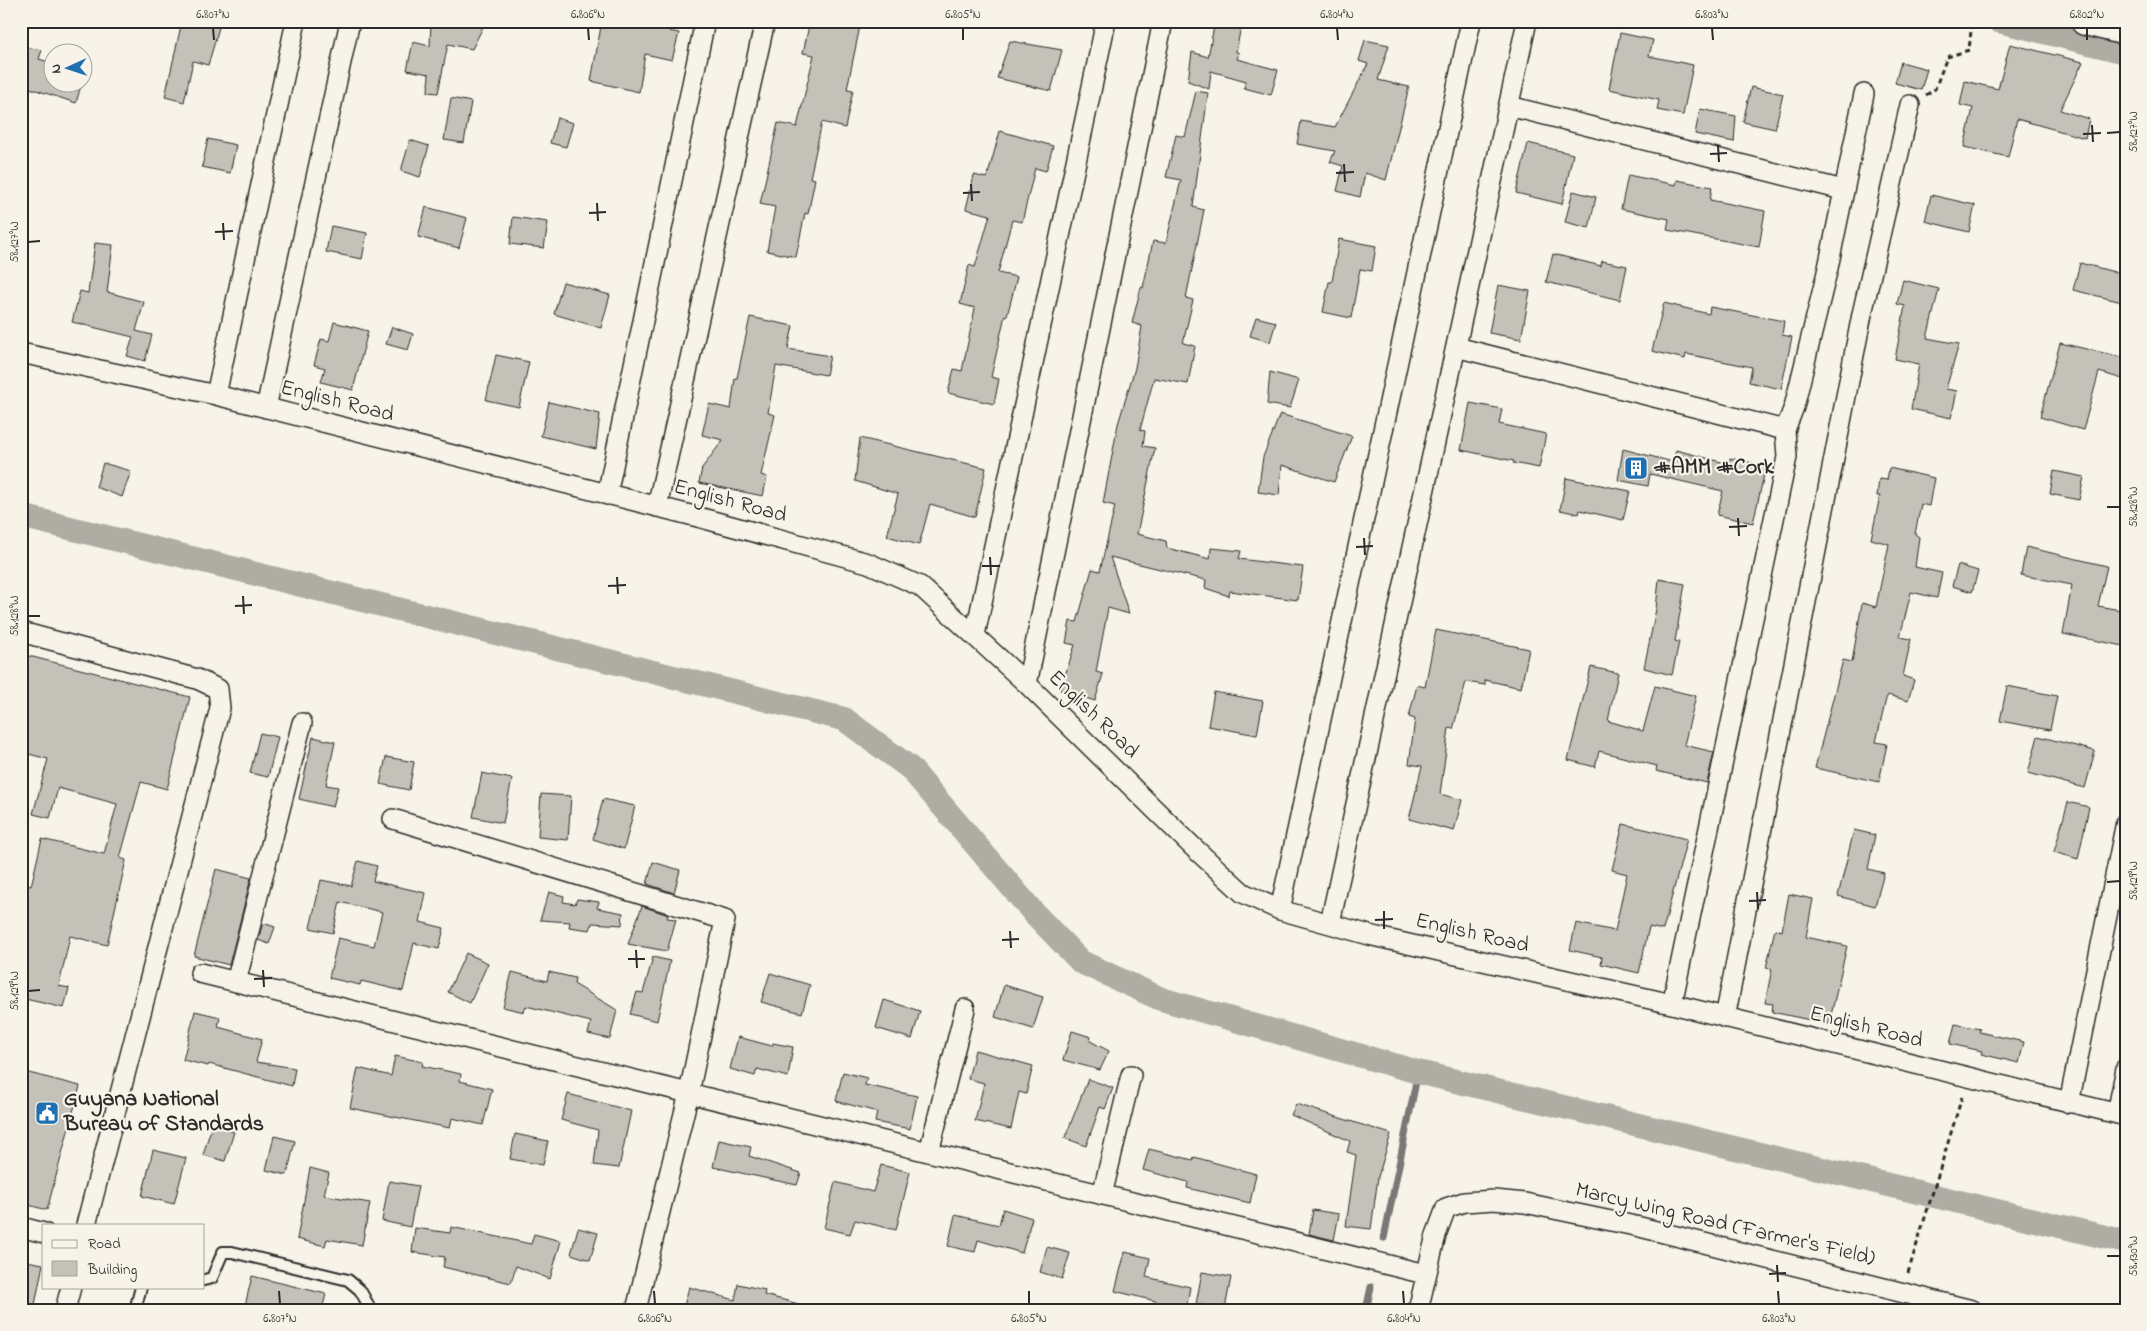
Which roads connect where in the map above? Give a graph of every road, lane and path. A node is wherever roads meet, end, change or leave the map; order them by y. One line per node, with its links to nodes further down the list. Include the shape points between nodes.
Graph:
1 (296, 21): 18 (street)
2 (350, 21): 19 (street)
3 (706, 21): 21 (street)
4 (766, 21): 22 (street)
5 (1106, 21): 24 (street)
6 (1163, 21): 25 (street)
7 (1471, 21): 29 (street)
8 (1527, 21): 14 (street)
9 (1972, 21): 13 (path, via 1969,50 1947,57 1935,89)
10 (2085, 21): 11 (street)
11 (2126, 31)
12 (1864, 94): 15 (street)
13 (1910, 105): 35 (street, via 1860,324)
14 (1509, 106): 15 (street); 16 (street)
15 (1843, 190): 20 (street, via 1828,268 1794,407)
16 (1456, 347): 20 (street); 30 (street)
17 (21, 353): 18 (street, English Road)
18 (216, 395): 19 (street, English Road)
19 (266, 408): 21 (street, English Road)
20 (1785, 430): 33 (street, via 1786,457)
21 (607, 495): 22 (street, English Road)
22 (657, 507): 24 (street, English Road, via 868,563 920,586)
23 (21, 632): 44 (street, via 197,679 218,689 220,708)
24 (974, 635): 25 (street, English Road)
25 (1027, 684): 29 (street, English Road, via 1243,893)
26 (302, 723): 32 (street)
27 (393, 819): 38 (street, via 725,920)
28 (2126, 822): 40 (street)
29 (1280, 910): 30 (street, English Road)
30 (1330, 923): 33 (street, English Road, via 1373,936)
31 (200, 973): 32 (street)
32 (236, 982): 38 (street)
33 (1672, 1004): 35 (street, English Road)
34 (964, 1008): 42 (street)
35 (1725, 1018): 40 (street, English Road)
36 (2126, 1068): 41 (street)
37 (1131, 1075): 43 (street)
38 (689, 1093): 42 (street); 55 (street)
39 (1962, 1096): 51 (path)
40 (2069, 1103): 41 (street, English Road)
41 (2121, 1115)
42 (929, 1152): 43 (street)
43 (1102, 1194): 47 (street)
44 (86, 1224)
45 (21, 1227): 46 (street)
46 (42, 1232)
47 (1426, 1274): 51 (street, Marcy Wing Road (Farmer's Field), via 1446,1208 1464,1202 1494,1200 1592,1217); 56 (street)
48 (205, 1280): 54 (lane, via 212,1278 224,1252 232,1252 348,1280 360,1290)
49 (71, 1288): 52 (street)
50 (141, 1288): 53 (lane)
51 (1902, 1292): 57 (street, Marcy Wing Road (Farmer's Field))
52 (65, 1310)
53 (135, 1310)
54 (371, 1310)
55 (636, 1310)
56 (1418, 1310)
57 (1972, 1310)

